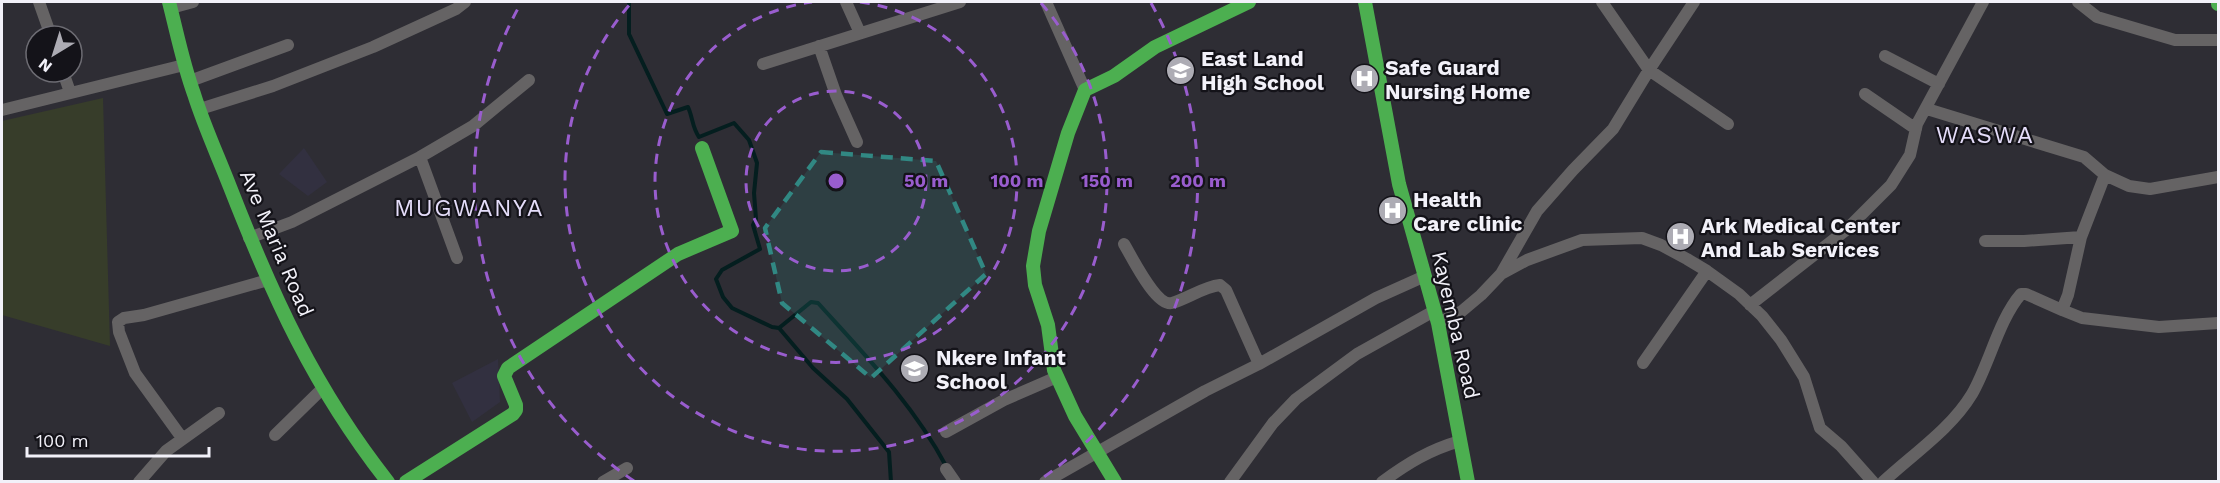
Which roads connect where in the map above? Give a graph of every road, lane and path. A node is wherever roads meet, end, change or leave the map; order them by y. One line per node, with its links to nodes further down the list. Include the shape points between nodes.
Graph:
1 (39, 2): 14 (street)
2 (193, 2): 13 (street)
3 (465, 2): 30 (street, via 373,47)
4 (846, 2): 15 (street)
5 (960, 2): 15 (street)
6 (1046, 2): 27 (street)
7 (1249, 2): 27 (street, via 1178,34)
8 (1365, 2): 47 (street, Kayemba Road, via 1399,184)
9 (1602, 2): 22 (street)
10 (1694, 2): 22 (street)
11 (1983, 2): 26 (street)
12 (2078, 2): 16 (street, via 2097,17 2175,40)
13 (170, 5): 21 (street, Ave Maria Road)
14 (47, 24)
15 (860, 33): 18 (street)
16 (2218, 40)
17 (288, 45): 24 (street)
18 (819, 46): 20 (street); 35 (street)
19 (1885, 56): 26 (street)
20 (763, 64)
21 (184, 65): 24 (street, Ave Maria Road); 28 (street)
22 (1649, 70): 33 (street); 46 (street, via 1613,129 1537,211)
23 (530, 80): 37 (street, via 473,126)
24 (190, 81): 30 (street, Ave Maria Road)
25 (67, 84): 28 (street)
26 (1939, 84): 31 (street)
27 (1085, 90): 55 (street, via 1039,231 1034,266)
28 (70, 92): 32 (street)
29 (1865, 94): 34 (street)
30 (200, 109): 41 (street, Ave Maria Road)
31 (1927, 109): 34 (street); 38 (street, via 2084,157)
32 (2, 110)
33 (1728, 124)
34 (1916, 129): 49 (street, via 1910,155 1880,198 1846,230)
35 (857, 142)
36 (702, 148): 67 (street, via 732,231 678,254 508,368 504,376 516,405 513,414)
37 (420, 157): 41 (street, via 292,222); 44 (street)
38 (2105, 175): 39 (street, via 2129,186 2150,189); 40 (street)
39 (2218, 177)
40 (2081, 237): 42 (street); 50 (street)
41 (249, 238): 48 (street, Ave Maria Road)
42 (1985, 241)
43 (1124, 244): 54 (street, via 1162,302 1170,304 1210,286 1220,285 1226,290)
44 (457, 258)
45 (1707, 271): 46 (street, via 1642,238 1582,240); 49 (street); 53 (street)
46 (1501, 274): 51 (street, via 1462,311)
47 (1425, 276): 51 (street, Kayemba Road); 54 (street, via 1376,298)
48 (268, 280): 56 (street, Ave Maria Road); 60 (street, via 118,322 135,373)
49 (1750, 305): 75 (street, via 1797,363 1820,428)
50 (2062, 310): 52 (street, via 2082,318 2151,327); 76 (street, via 2021,294 1966,404)
51 (1436, 317): 61 (street, Kayemba Road); 72 (street, via 1357,354 1296,399 1273,423)
52 (2218, 323)
53 (1643, 363)
54 (1259, 364): 62 (street)
55 (1057, 377): 58 (street); 62 (street)
56 (322, 389): 59 (street); 66 (street, Ave Maria Road)
57 (219, 413): 60 (street)
58 (946, 432)
59 (275, 435)
60 (182, 438): 65 (street)
61 (1460, 441): 73 (street, via 1436,448); 74 (street, Kayemba Road)
62 (1096, 452): 70 (street); 71 (street)
63 (627, 468): 68 (street)
64 (946, 469): 69 (street)
65 (139, 482)
66 (388, 482)
67 (406, 482)
68 (603, 482)
69 (954, 482)
70 (1045, 482)
71 (1115, 482)
72 (1230, 482)
73 (1382, 482)
74 (1468, 482)
75 (1873, 482)
76 (1883, 482)

